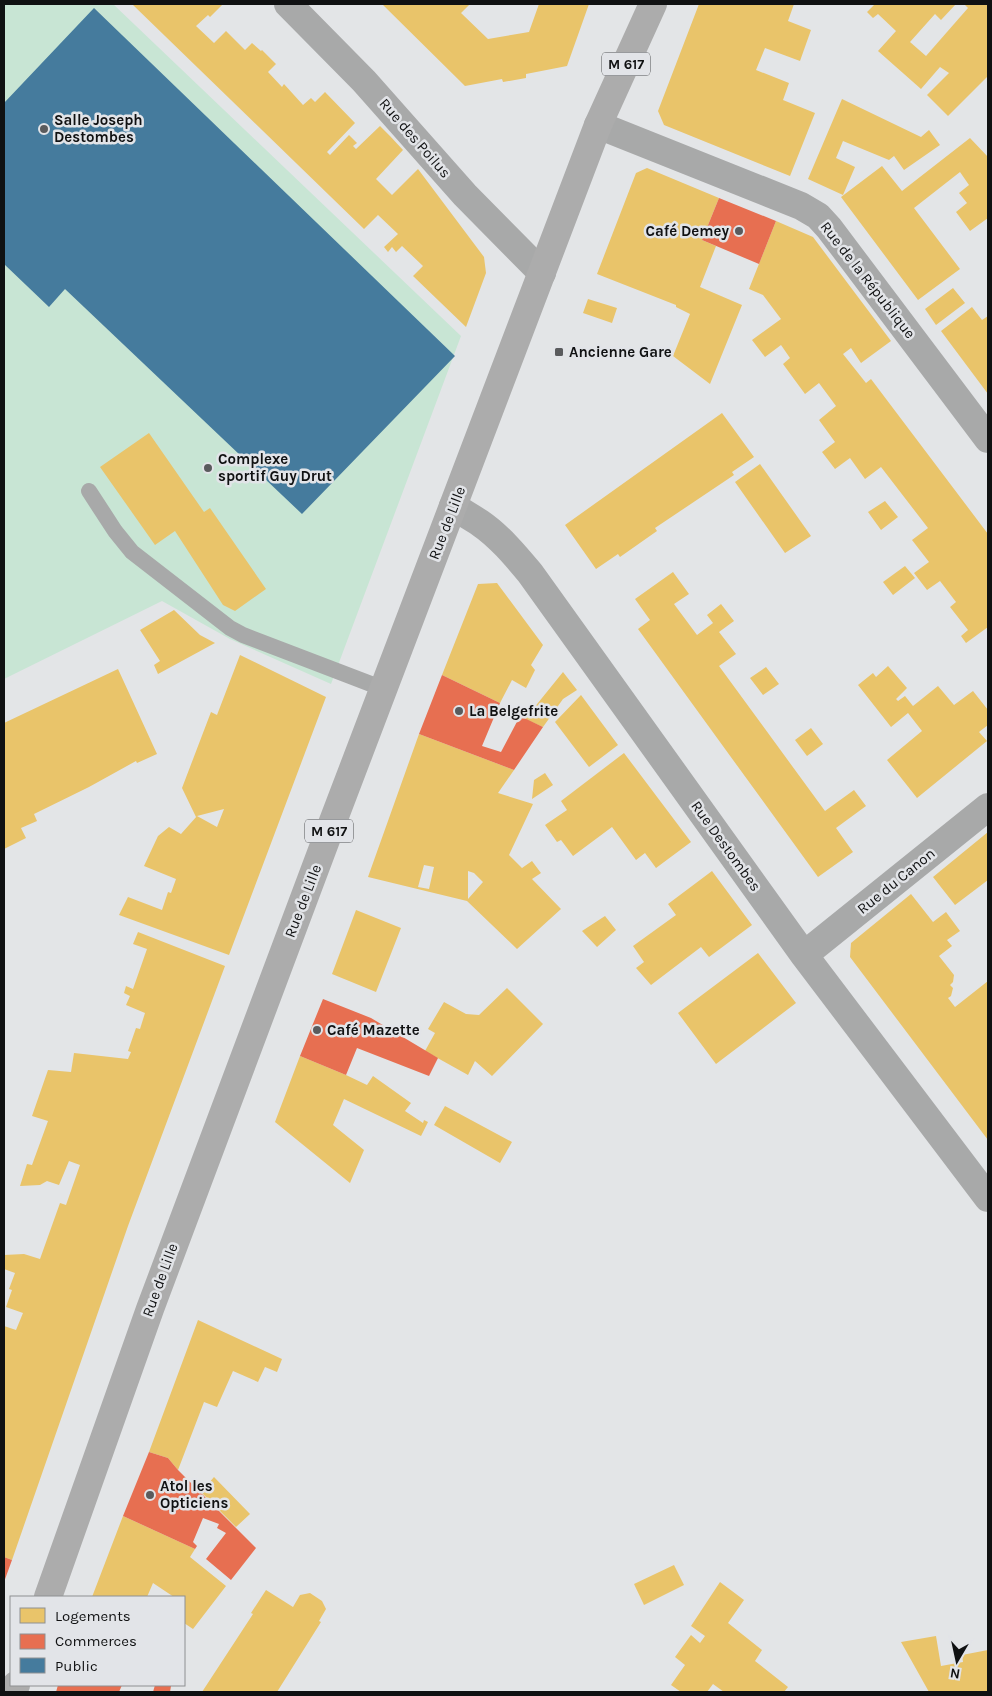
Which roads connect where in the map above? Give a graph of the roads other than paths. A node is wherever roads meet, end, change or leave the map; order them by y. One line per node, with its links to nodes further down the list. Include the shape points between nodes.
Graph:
1 (288, 4): 5 (street, Rue des Poilus, via 364,81 464,194)
2 (632, 4): 4 (main road, Rue de Lille / M 617)
3 (653, 4): 4 (main road, Rue de Lille / M 617)
4 (598, 125): 5 (main road, Rue de Lille / M 617); 6 (street, Rue de la République, via 801,206 818,216)
5 (542, 272): 8 (main road, Rue de Lille / M 617)
6 (988, 439)
7 (89, 491): 9 (lane, via 132,552 230,628)
8 (453, 506): 9 (main road, Rue de Lille / M 617); 11 (street, Rue Destombes, via 497,537 530,573)
9 (384, 689): 13 (main road, Rue de Lille / M 617, via 170,1254)
10 (988, 807): 11 (street, Rue du Canon)
11 (804, 956): 12 (street, Rue Destombes)
12 (988, 1198)
13 (48, 1596)

